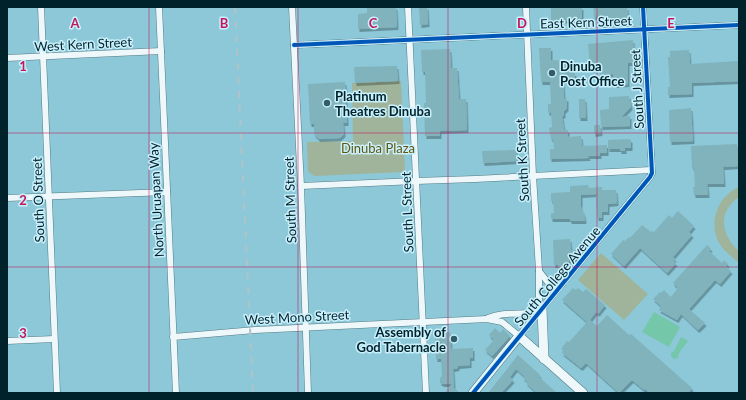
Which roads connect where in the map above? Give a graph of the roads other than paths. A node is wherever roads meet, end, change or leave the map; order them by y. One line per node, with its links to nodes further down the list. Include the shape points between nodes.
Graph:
1 (42, 7): 13 (street, South O Street)
2 (159, 7): 12 (street, North Uruapan Way)
3 (292, 7): 11 (street, South M Street)
4 (408, 7): 10 (street, South L Street)
5 (526, 7): 9 (street, South K Street)
6 (643, 7): 8 (street, South J Street)
7 (739, 25): 8 (street, East Kern Street)
8 (644, 30): 9 (street, East Kern Street); 15 (street, South J Street)
9 (528, 35): 10 (street, East Kern Street); 16 (street, South K Street)
10 (409, 41): 11 (street); 17 (street, South L Street)
11 (294, 45): 18 (street, South M Street)
12 (161, 51): 13 (street, West Kern Street); 19 (street, North Uruapan Way)
13 (44, 57): 14 (street, West Kern Street); 20 (street, South O Street)
14 (7, 58)
15 (651, 170): 16 (street); 23 (street, South College Avenue, via 646,185)
16 (533, 176): 17 (street); 22 (street, South K Street)
17 (416, 181): 18 (street); 26 (street, South L Street)
18 (301, 186): 27 (street, South M Street)
19 (167, 192): 20 (street); 29 (street, North Uruapan Way)
20 (49, 197): 21 (street); 30 (street, South O Street)
21 (7, 198)
22 (539, 270): 23 (street, via 550,285 558,286); 24 (street, South K Street)
23 (563, 283): 24 (street, South College Avenue)
24 (540, 310): 25 (street, via 528,314 497,314); 28 (street, South College Avenue); 32 (street)
25 (486, 318): 26 (street, West Mono Street); 28 (street, via 502,322)
26 (422, 321): 27 (street, West Mono Street); 36 (street, South L Street)
27 (306, 327): 29 (street, West Mono Street); 35 (street, South M Street)
28 (519, 336): 32 (street); 37 (street, South College Avenue)
29 (173, 337): 34 (street, North Uruapan Way)
30 (54, 339): 31 (street); 33 (street, South O Street)
31 (7, 341)
32 (544, 359): 38 (street)
33 (57, 393)
34 (176, 393)
35 (308, 393)
36 (426, 393)
37 (473, 393)
38 (583, 393)

